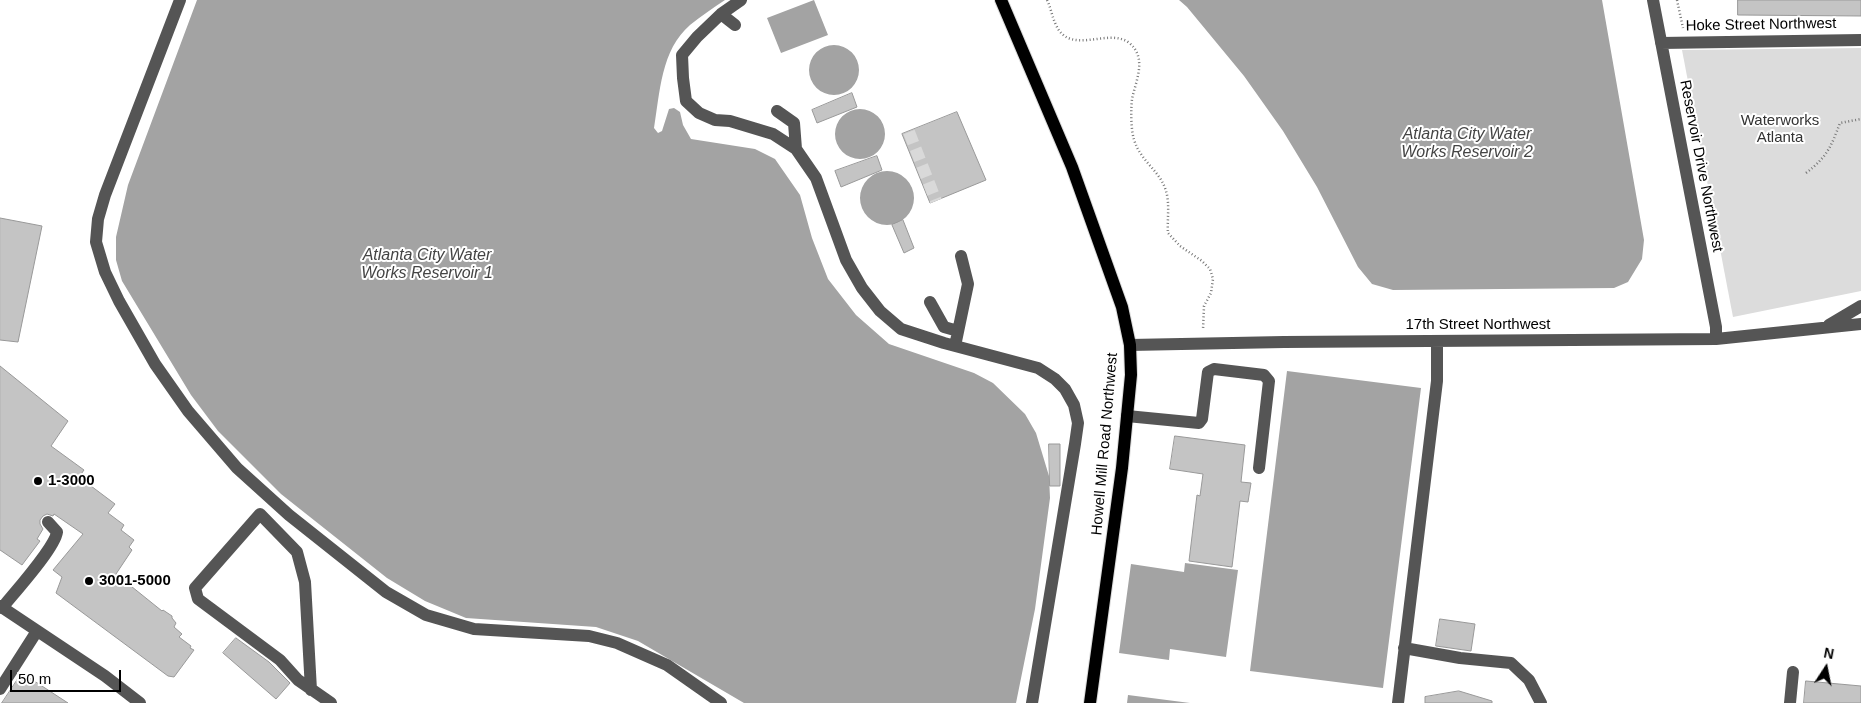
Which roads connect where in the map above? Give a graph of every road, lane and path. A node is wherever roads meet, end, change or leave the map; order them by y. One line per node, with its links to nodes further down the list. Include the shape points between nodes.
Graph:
1 (180, 0): 36 (street, via 105,195 96,242 105,272 119,301 155,364 188,411 238,468 289,515 386,592 426,615 474,629 588,636 617,643 666,666)
2 (741, 0): 7 (street)
3 (1001, 0): 25 (main road, Howell Mill Road Northwest, via 1072,167 1122,307)
4 (1047, 0): 24 (path, via 1056,26 1067,38 1080,41 1114,36 1134,48 1140,61 1131,115 1132,132 1138,153 1159,177 1166,191 1168,233 1210,269 1213,279 1211,293 1204,306)
5 (1653, 0): 11 (street, Reservoir Drive Northwest)
6 (1677, 0): 9 (path)
7 (721, 14): 8 (street); 14 (street, via 682,55 686,101 699,113 715,120 730,121 773,134)
8 (735, 25)
9 (1683, 28)
10 (1861, 40): 11 (street, Hoke Street Northwest)
11 (1661, 43): 22 (street, Reservoir Drive Northwest)
12 (777, 111): 14 (street, via 794,123)
13 (1861, 119): 15 (path, via 1840,123 1829,151)
14 (796, 149): 26 (street, via 816,178 846,260 880,311 901,329)
15 (1806, 173)
16 (962, 256): 21 (street, via 968,284)
17 (930, 302): 21 (street, via 944,327)
18 (1861, 306): 20 (street, 17th Street Northwest)
19 (1861, 324): 20 (street, 17th Street Northwest)
20 (1825, 327): 22 (street, 17th Street Northwest)
21 (958, 331): 26 (street)
22 (1716, 339): 23 (street, 17th Street Northwest)
23 (1437, 342): 24 (street, 17th Street Northwest); 32 (street, via 1437,381)
24 (1204, 343): 25 (street, 17th Street Northwest)
25 (1130, 345): 27 (main road, Howell Mill Road Northwest)
26 (955, 346): 39 (street, via 1007,354 1038,368 1065,389 1074,405 1078,423)
27 (1127, 416): 28 (street, via 1198,423 1202,418 1208,372 1214,369 1264,375 1269,381); 40 (main road, Howell Mill Road Northwest)
28 (1259, 468)
29 (48, 522): 30 (street, via 57,532 50,548)
30 (1, 607): 31 (street)
31 (38, 631): 34 (street); 37 (street)
32 (1404, 648): 41 (street); 42 (street, via 1511,663 1529,680)
33 (1793, 672): 43 (street)
34 (0, 689)
35 (312, 690): 35 (street, via 280,660 198,599 195,588 260,514 297,552 304,582); 38 (street)
36 (717, 702)
37 (140, 703)
38 (331, 703)
39 (1032, 703)
40 (1090, 703)
41 (1398, 703)
42 (1541, 703)
43 (1790, 703)

